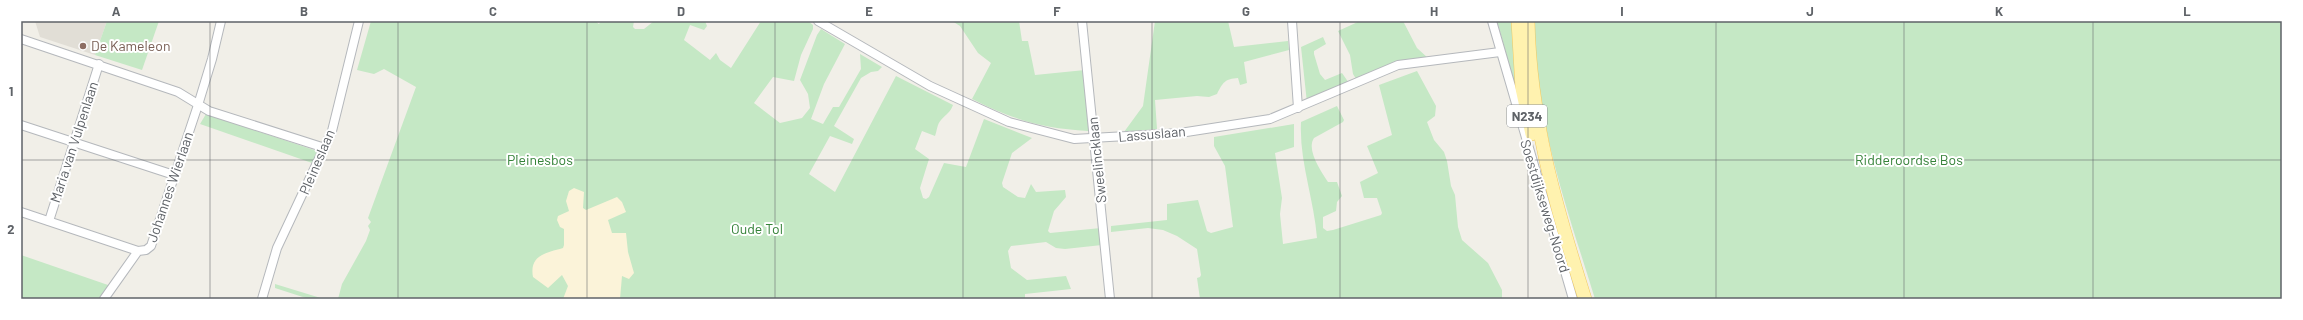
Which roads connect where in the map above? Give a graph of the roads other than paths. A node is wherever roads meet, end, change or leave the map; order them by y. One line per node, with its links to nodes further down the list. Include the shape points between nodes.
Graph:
1 (220, 21): 12 (street, Johannes Wierlaan)
2 (359, 21): 17 (street, Pleineslaan, via 332,131)
3 (818, 21): 15 (street, Lassuslaan, via 930,86 1009,122 1074,139)
4 (1082, 21): 15 (street, Sweelincklaan)
5 (1292, 21): 13 (street)
6 (1492, 21): 10 (street, Soestdijkseweg-Noord)
7 (1518, 21): 19 (main road, N234, via 1522,88 1527,116 1548,190)
8 (1528, 21): 19 (main road, N234, via 1531,83 1536,117)
9 (21, 39): 11 (street)
10 (1500, 52): 13 (street, Lassuslaan, via 1398,65); 26 (street, Soestdijkseweg-Noord)
11 (99, 64): 12 (street, via 178,92); 16 (street, Maria van Vulpenlaan)
12 (198, 105): 17 (street, via 209,111); 18 (street, Johannes Wierlaan)
13 (1298, 108): 15 (street, Lassuslaan, via 1270,119 1242,124 1180,133)
14 (21, 125): 16 (street)
15 (1095, 139): 25 (street, Sweelincklaan)
16 (74, 142): 18 (street); 21 (street, Maria van Vulpenlaan)
17 (325, 148): 24 (street, Pleineslaan, via 277,248)
18 (174, 175): 22 (street, Johannes Wierlaan, via 151,246)
19 (1556, 206): 27 (main road, N234)
20 (21, 212): 21 (street)
21 (49, 221): 22 (street)
22 (138, 251): 23 (street, Johannes Wierlaan)
23 (104, 299)
24 (262, 299)
25 (1110, 299)
26 (1573, 299)
27 (1585, 299)

